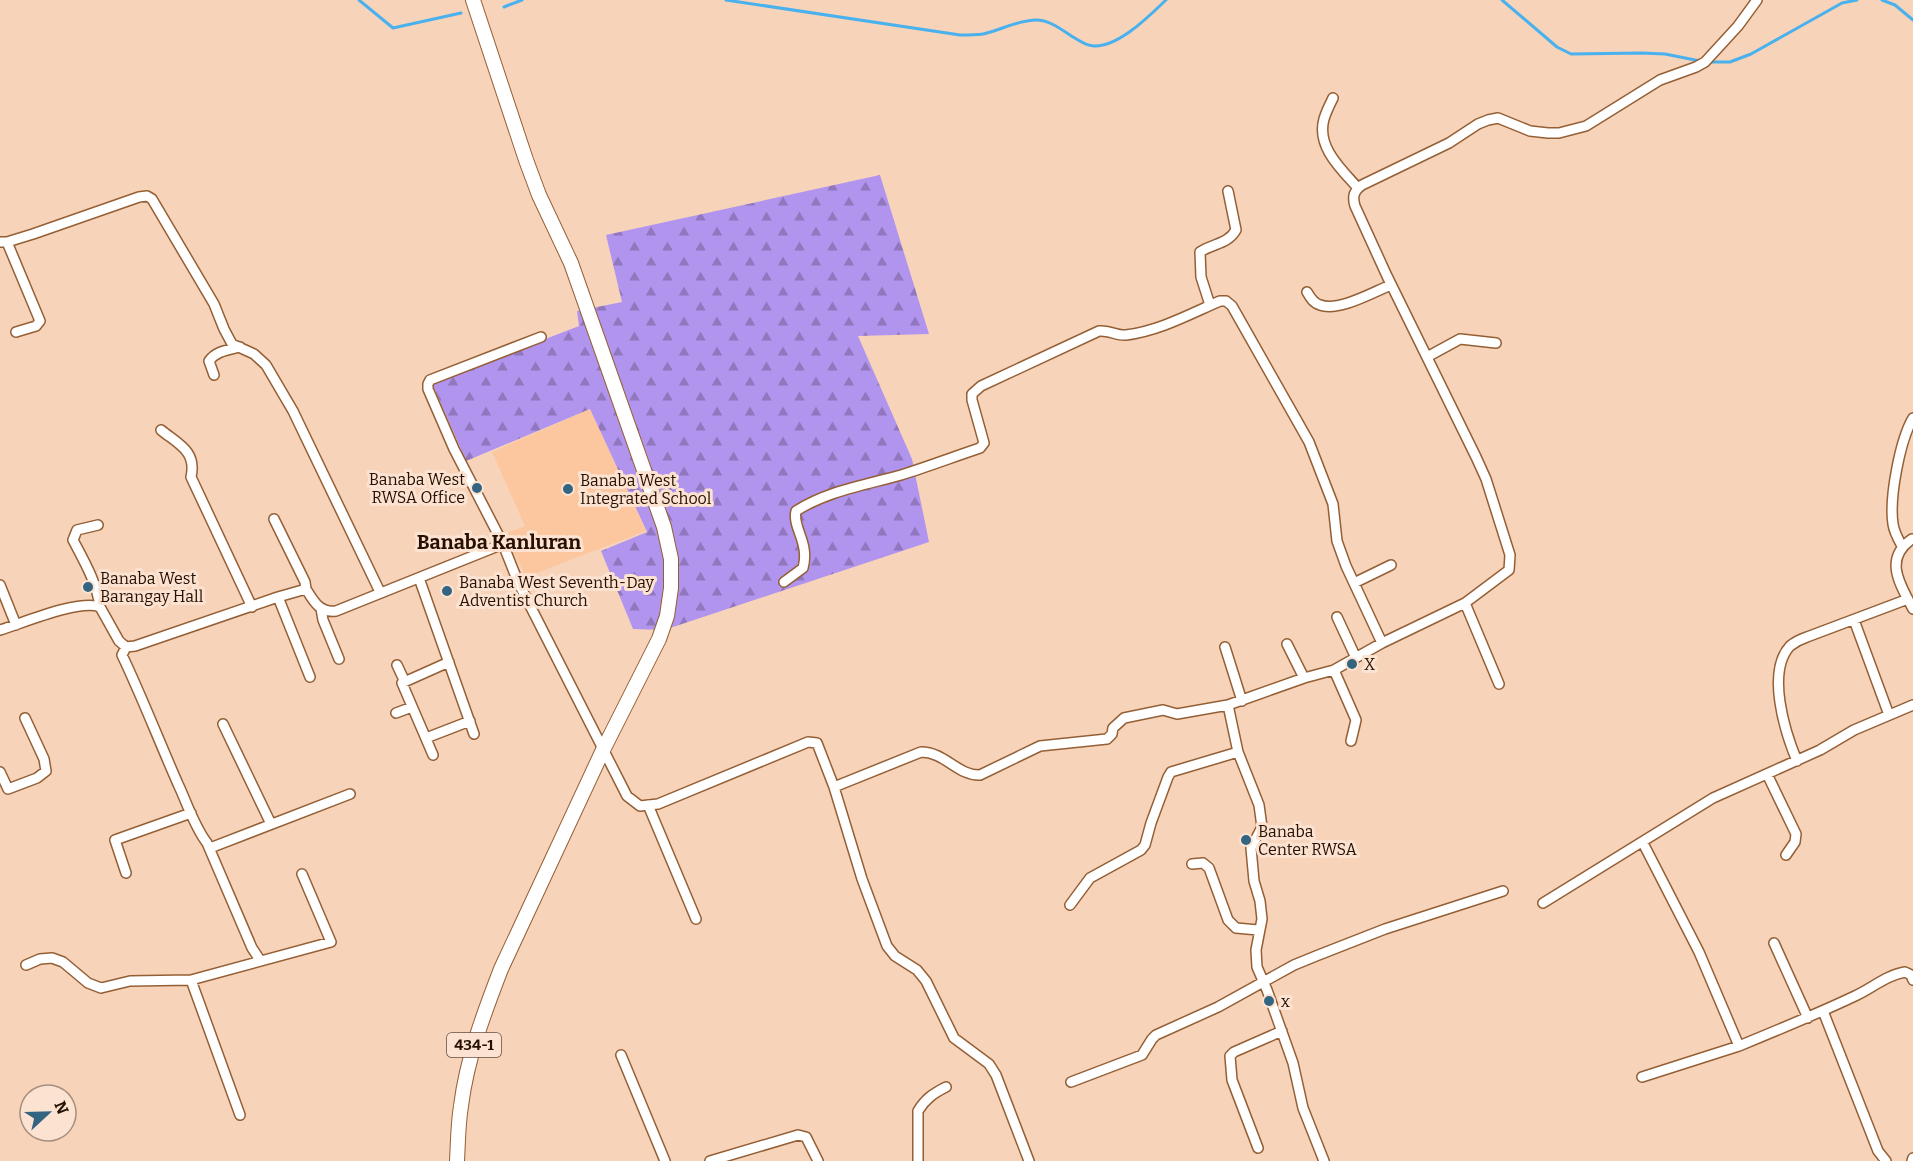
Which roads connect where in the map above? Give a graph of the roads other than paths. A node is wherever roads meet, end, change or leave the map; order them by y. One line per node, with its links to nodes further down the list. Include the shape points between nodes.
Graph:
1 (473, 0): 66 (main road, 434-1, via 526,160 571,263 670,551 671,588 664,626)
2 (1757, 0): 4 (street, via 1705,62 1660,80 1586,126 1548,134 1498,118 1488,120)
3 (1333, 98): 4 (street, via 1324,119 1324,140 1336,164)
4 (1358, 188): 7 (street, via 1353,195 1355,206)
5 (1228, 191): 9 (street, via 1236,230 1231,238 1200,252 1201,277)
6 (3, 242): 10 (street, via 40,321); 13 (street, via 147,196 157,205 214,304 232,344)
7 (1391, 285): 8 (street, via 1332,306 1319,305); 14 (street)
8 (1307, 292)
9 (1210, 306): 25 (street, via 1140,333 1123,336 1099,331 981,386 972,394 983,436 980,448 830,495 796,511 806,560 803,568); 26 (street, via 1226,301 1232,306 1309,442 1333,504 1337,541)
10 (16, 332)
11 (541, 337): 21 (street, via 428,384 454,449)
12 (1496, 343): 14 (street, via 1460,339)
13 (240, 347): 15 (street, via 211,358); 29 (street, via 266,365 293,411)
14 (1427, 357): 32 (street, via 1486,479 1510,555 1509,570)
15 (214, 375)
16 (1913, 418): 22 (street, via 1904,440 1894,497 1893,525)
17 (161, 430): 33 (street, via 189,452 194,466 191,477)
18 (274, 519): 28 (street)
19 (98, 525): 34 (street, via 77,530 73,540 88,568)
20 (1911, 539): 22 (street)
21 (502, 544): 24 (street); 66 (street)
22 (1902, 546): 31 (street, via 1896,569)
23 (1391, 565): 26 (street)
24 (419, 578): 29 (street); 47 (street)
25 (784, 582)
26 (1354, 582): 41 (street)
27 (0, 585): 39 (street)
28 (306, 589): 30 (street); 35 (street)
29 (380, 592): 35 (street, via 336,611)
30 (278, 597): 33 (street); 50 (street)
31 (1908, 599): 36 (street); 38 (street)
32 (1465, 603): 41 (street); 53 (street)
33 (252, 607): 43 (street)
34 (100, 608): 39 (street, via 76,606); 43 (street)
35 (321, 609): 45 (street)
36 (1913, 609)
37 (1337, 617): 46 (street)
38 (1854, 620): 59 (street); 69 (street, via 1798,641 1784,655 1781,714)
39 (16, 625): 40 (street)
40 (0, 630)
41 (1382, 643): 46 (street)
42 (1287, 644): 51 (street)
43 (126, 647): 75 (street, via 122,655)
44 (1225, 647): 54 (street)
45 (339, 658)
46 (1356, 658): 49 (street)
47 (449, 662): 52 (street); 61 (street)
48 (397, 665): 52 (street)
49 (1335, 669): 51 (street); 65 (street, via 1356,720)
50 (310, 677)
51 (1304, 678): 54 (street)
52 (404, 680): 57 (street)
53 (1499, 684)
54 (1242, 701): 55 (street)
55 (1228, 705): 67 (street); 72 (street, via 1177,714 1163,710 1124,718 1107,739 1040,746 980,775 972,776 932,752 921,752)
56 (1913, 705): 59 (street)
57 (412, 707): 58 (street); 64 (street)
58 (396, 714)
59 (1888, 715): 69 (street)
60 (25, 718): 70 (street, via 46,771 8,789)
61 (470, 721): 63 (street); 64 (street)
62 (223, 724): 76 (street)
63 (474, 734)
64 (426, 738): 68 (street)
65 (1351, 741)
66 (603, 750): 74 (street, via 627,796 640,806); 104 (main road, 434-1, via 501,969 474,1041 461,1106)
67 (1238, 752): 85 (street, via 1171,772 1145,845 1090,878); 87 (street, via 1259,805 1262,827 1251,848 1262,919)
68 (433, 755)
69 (1797, 760): 71 (street)
70 (0, 772)
71 (1767, 774): 77 (street, via 1713,798); 79 (street, via 1796,834)
72 (834, 787): 74 (street, via 817,743 808,742); 109 (street, via 887,946 926,981 954,1038 989,1064)
73 (350, 794): 76 (street)
74 (648, 805): 86 (street)
75 (191, 813): 78 (street); 81 (street, via 115,840)
76 (271, 824): 78 (street)
77 (1643, 843): 84 (street); 97 (street, via 1699,952)
78 (210, 848): 89 (street)
79 (1786, 855)
80 (1192, 864): 87 (street, via 1203,863 1209,868 1228,920 1236,928)
81 (126, 873)
82 (302, 874): 89 (street, via 331,942)
83 (1503, 891): 93 (street, via 1376,933 1294,965)
84 (1543, 903)
85 (1070, 905)
86 (696, 919)
87 (1258, 930): 93 (street, via 1257,967)
88 (1774, 944): 95 (street)
89 (260, 960): 91 (street)
90 (26, 965): 91 (street, via 52,958 101,988 130,981)
91 (191, 980): 102 (street)
92 (1913, 980): 94 (street, via 1905,972 1895,974)
93 (1264, 983): 96 (street); 100 (street, via 1156,1035 1143,1055)
94 (1823, 1011): 95 (street); 111 (street, via 1878,1151)
95 (1808, 1017): 97 (street)
96 (1281, 1031): 103 (street, via 1230,1056 1232,1080); 110 (street, via 1303,1108)
97 (1739, 1046): 99 (street)
98 (621, 1055): 105 (street)
99 (1642, 1077)
100 (1071, 1082)
101 (945, 1087): 108 (street, via 931,1095 918,1111)
102 (240, 1115)
103 (1258, 1148)
104 (457, 1161)
105 (665, 1161)
106 (710, 1161): 107 (street, via 798,1135 806,1137)
107 (818, 1161)
108 (918, 1161)
109 (1029, 1161)
110 (1324, 1161)
111 (1886, 1161)

